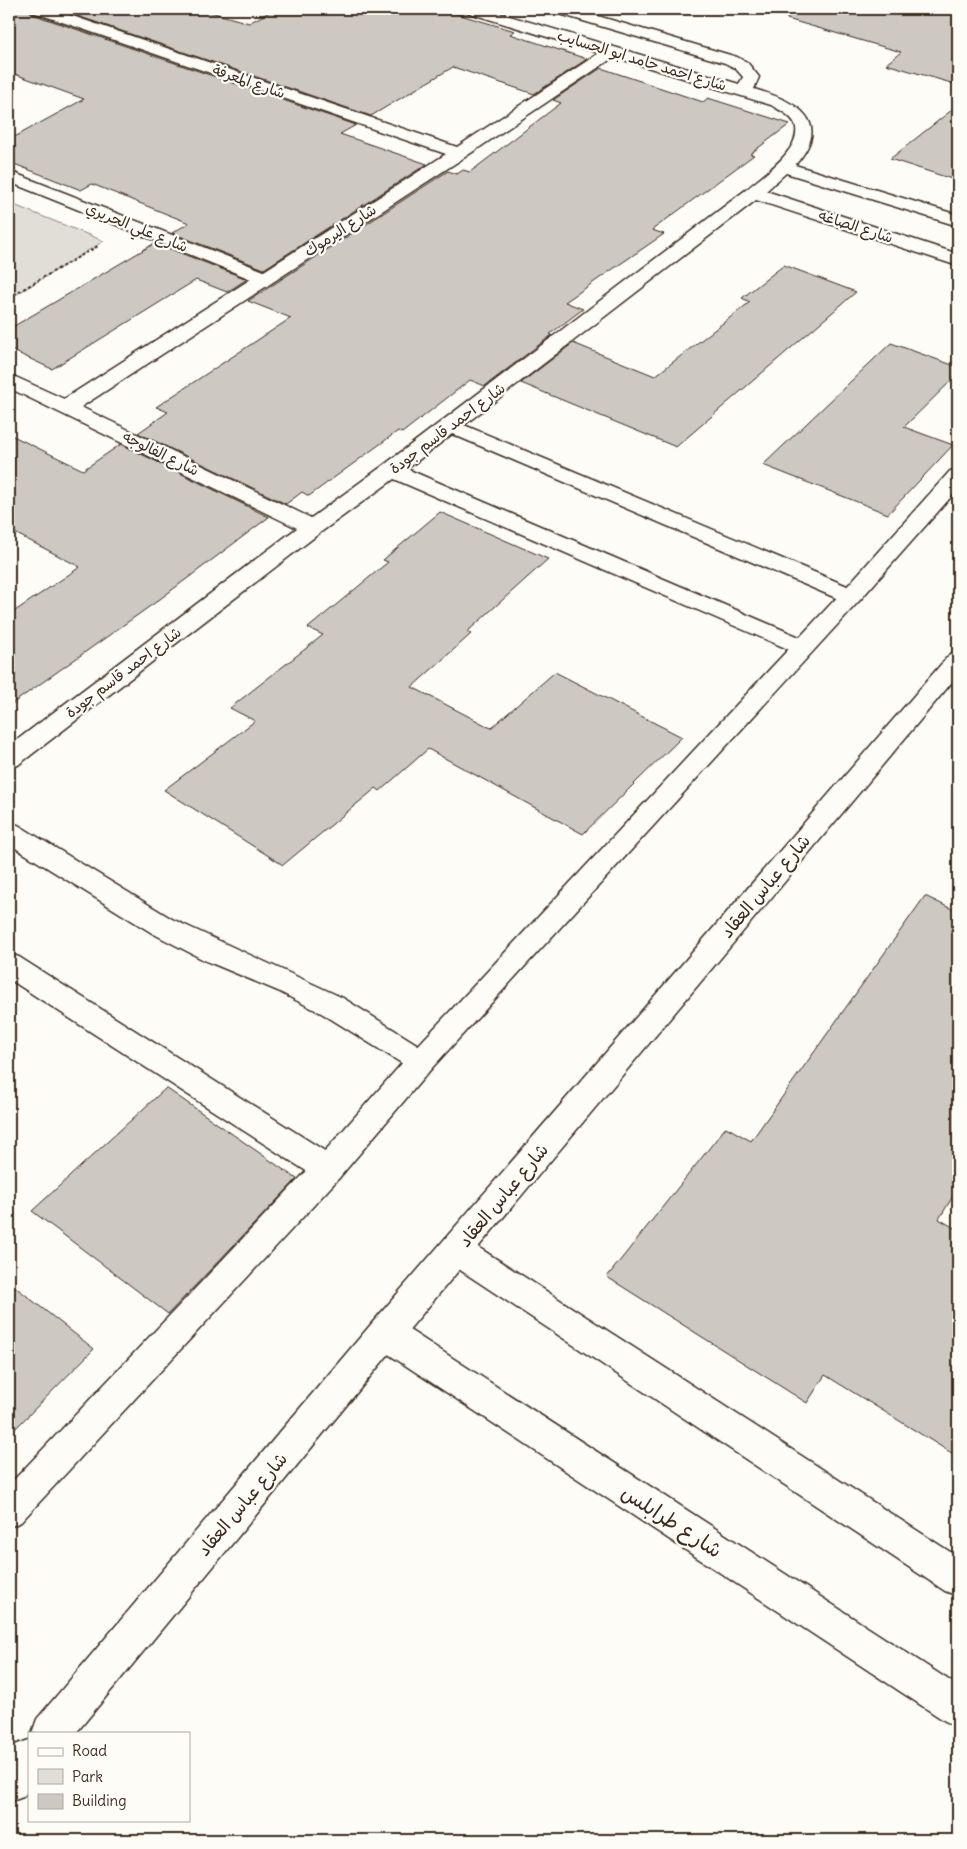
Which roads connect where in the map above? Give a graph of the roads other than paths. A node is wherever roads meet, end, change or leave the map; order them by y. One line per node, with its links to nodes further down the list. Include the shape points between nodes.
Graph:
1 (38, 9): 6 (street, شارع المعرفة)
2 (471, 9): 4 (street, شارع احمد حامد ابو الحسايب)
3 (558, 9): 5 (street, شارع احمد حامد ابو الحسايب, via 731,60 741,65 751,77)
4 (612, 51): 5 (street, شارع احمد حامد ابو الحسايب); 6 (street, شارع اليرموك)
5 (743, 90): 7 (street, شارع احمد قاسم جودة, via 792,108 802,118 805,138)
6 (459, 152): 12 (street, شارع اليرموك)
7 (784, 167): 9 (street, شارع احمد قاسم جودة); 10 (street, شارع الصاغه)
8 (9, 176): 12 (street, شارع علي الحريري)
9 (753, 193): 11 (street, شارع الصاغه); 15 (street, شارع احمد قاسم جودة)
10 (958, 221)
11 (958, 260)
12 (266, 278): 14 (street, شارع اليرموك)
13 (9, 380): 14 (street, شارع الفالوجه)
14 (66, 407): 18 (street, شارع الفالوجه)
15 (450, 426): 16 (street, شارع احمد قاسم جودة); 19 (street)
16 (392, 470): 18 (street, شارع احمد قاسم جودة); 20 (street)
17 (958, 476): 19 (street)
18 (313, 527): 22 (street, شارع احمد قاسم جودة)
19 (851, 596): 20 (street)
20 (803, 647): 25 (street)
21 (958, 660): 27 (street, شارع عباس العقاد)
22 (12, 752)
23 (9, 832): 25 (street, via 162,926 333,1006)
24 (9, 965): 26 (street)
25 (421, 1061): 26 (street)
26 (328, 1169): 29 (street)
27 (456, 1250): 28 (street, شارع عباس العقاد); 30 (street)
28 (385, 1334): 31 (street, شارع طرابلس); 32 (street, شارع عباس العقاد)
29 (9, 1510)
30 (958, 1578)
31 (958, 1708)
32 (51, 1732)
33 (28, 1760): 34 (street)
34 (9, 1783)

